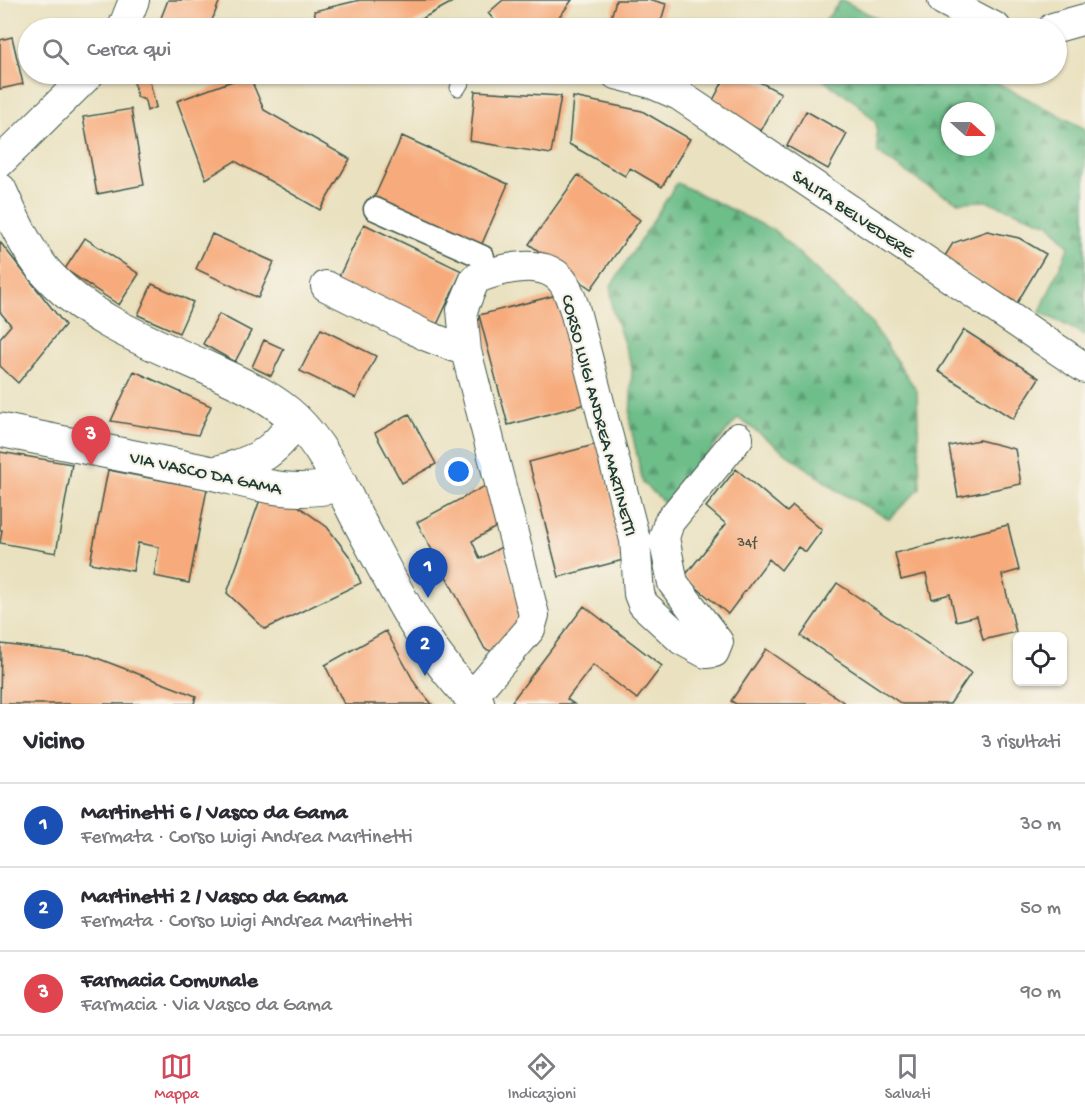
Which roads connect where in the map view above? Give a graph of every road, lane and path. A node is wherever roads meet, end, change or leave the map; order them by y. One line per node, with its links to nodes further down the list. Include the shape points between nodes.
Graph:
1 (134, 0): 3 (street)
2 (943, 0): 4 (street)
3 (127, 18)
4 (977, 18)
5 (1085, 19): 6 (street)
6 (1067, 24)
7 (79, 84): 11 (street)
8 (460, 84): 10 (lane)
9 (653, 84): 17 (street, SALITA BELVEDERE, via 679,95)
10 (458, 88)
11 (0, 162)
12 (0, 190): 18 (street, CORSO LUIGI ANDREA MARTINETTI, via 42,268 87,309 118,328 242,384)
13 (375, 209): 14 (street)
14 (483, 256)
15 (326, 286): 16 (street)
16 (466, 351): 20 (street, CORSO LUIGI ANDREA MARTINETTI, via 462,310 475,279 500,269 545,268 564,283 574,307 635,540 639,594 643,604 682,640 706,654 714,652 718,642 673,583 664,538 669,522); 23 (street, CORSO LUIGI ANDREA MARTINETTI, via 534,615 530,629)
17 (1085, 368)
18 (296, 420): 21 (street, via 270,452 249,464); 22 (street, CORSO LUIGI ANDREA MARTINETTI)
19 (0, 430): 21 (street, VIA VASCO DA GAMA)
20 (738, 438)
21 (215, 473): 22 (street, VIA VASCO DA GAMA, via 291,491)
22 (341, 484): 23 (street, CORSO LUIGI ANDREA MARTINETTI, via 424,639)
23 (475, 701)

